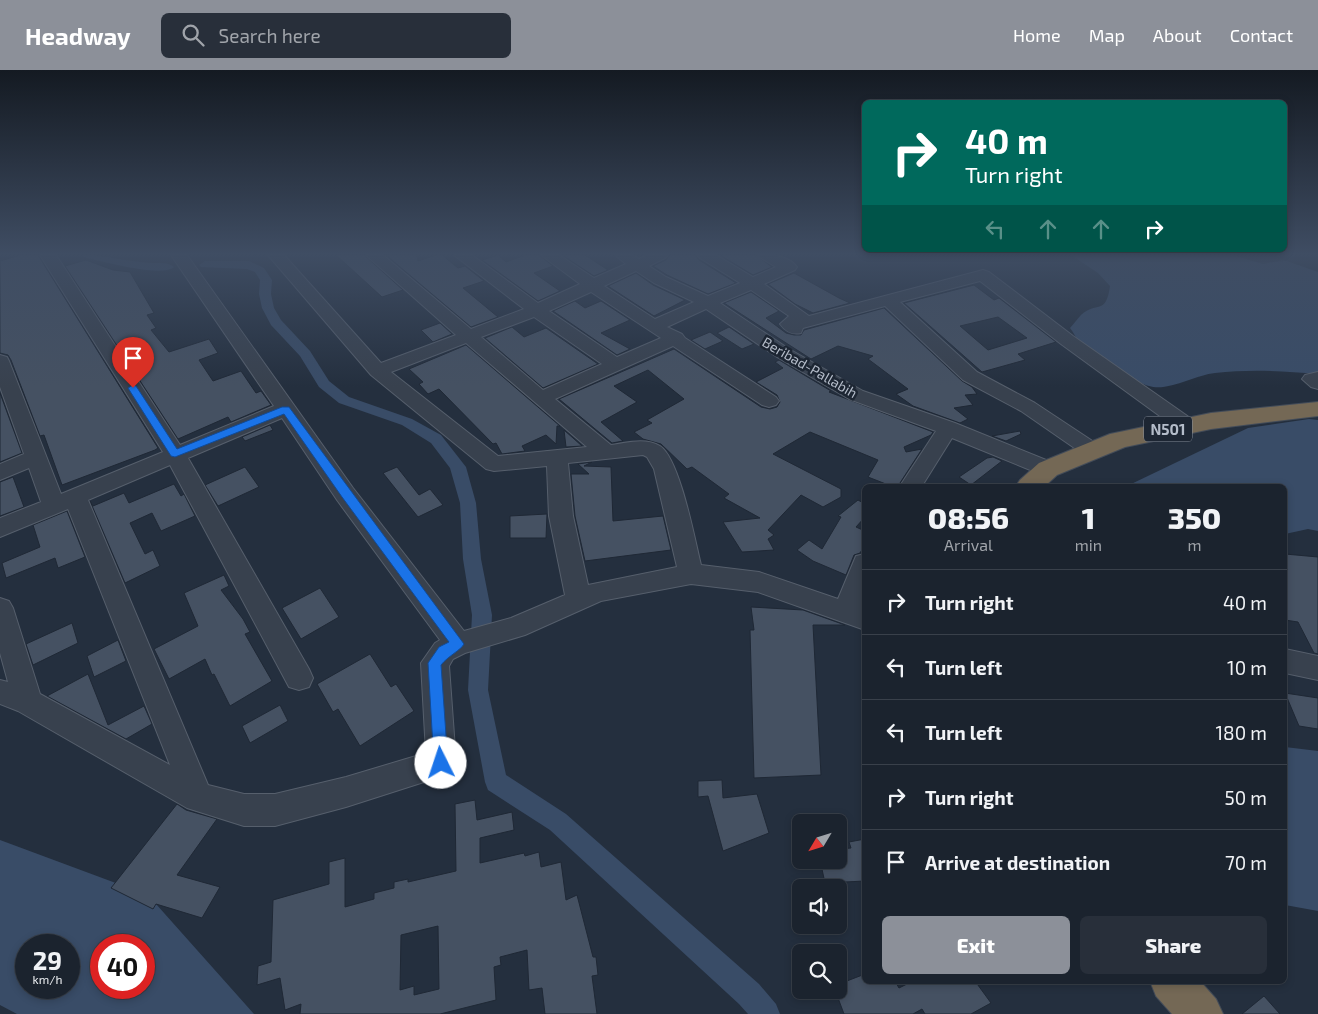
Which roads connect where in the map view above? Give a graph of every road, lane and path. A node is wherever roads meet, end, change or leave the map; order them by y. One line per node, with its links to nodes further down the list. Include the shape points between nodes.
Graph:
1 (76, 299): 34 (street)
2 (211, 299): 28 (street)
3 (314, 299): 23 (street)
4 (426, 299): 18 (street)
5 (521, 299): 15 (street)
6 (562, 299): 15 (street)
7 (612, 299): 16 (street)
8 (701, 299): 14 (street, Beribad-Pallabih)
9 (714, 299): 14 (street)
10 (775, 299): 17 (street, via 800,316 789,324)
11 (892, 299): 13 (street)
12 (1015, 299): 30 (street)
13 (888, 300): 17 (street); 32 (street, via 970,376 1028,407)
14 (707, 302): 16 (street); 20 (street, Beribad-Pallabih)
15 (536, 310): 18 (street); 22 (street)
16 (654, 326): 19 (street)
17 (792, 326): 20 (street, via 801,333)
18 (470, 336): 23 (street); 26 (street)
19 (676, 338): 22 (street); 27 (street)
20 (783, 353): 31 (street, Beribad-Pallabih, via 856,395)
21 (0, 361): 35 (street)
22 (616, 365): 26 (street)
23 (378, 372): 36 (street, via 494,464)
24 (1318, 378): 25 (street, via 1312,378)
25 (1318, 383)
26 (541, 398): 33 (street)
27 (769, 401)
28 (286, 409): 34 (street); 48 (street)
29 (1318, 409): 30 (highway, N501)
30 (1186, 425): 32 (highway, N501, via 1119,440)
31 (948, 428): 37 (street, Beribad-Pallabih); 39 (street)
32 (1093, 451): 37 (highway, N501)
33 (606, 452): 36 (street); 43 (street, via 645,448 660,457)
34 (175, 454): 41 (street); 51 (street)
35 (37, 457): 38 (street); 41 (street)
36 (557, 457): 45 (street, via 561,516)
37 (1048, 470): 40 (highway, N501)
38 (0, 472)
39 (912, 484)
40 (1031, 484)
41 (64, 501): 42 (street); 54 (street)
42 (0, 528)
43 (691, 574): 45 (street, via 597,592); 47 (street, via 759,582)
44 (862, 581): 47 (street)
45 (578, 599): 48 (street, via 516,627)
46 (0, 608): 53 (street)
47 (856, 615)
48 (458, 644): 54 (street, via 444,651 435,663 441,763 275,810 244,810)
49 (1287, 661): 50 (street)
50 (1318, 668)
51 (299, 678)
52 (0, 692): 53 (street)
53 (28, 702): 54 (street)
54 (198, 797)
55 (1174, 984): 56 (highway)
56 (1201, 1014)

